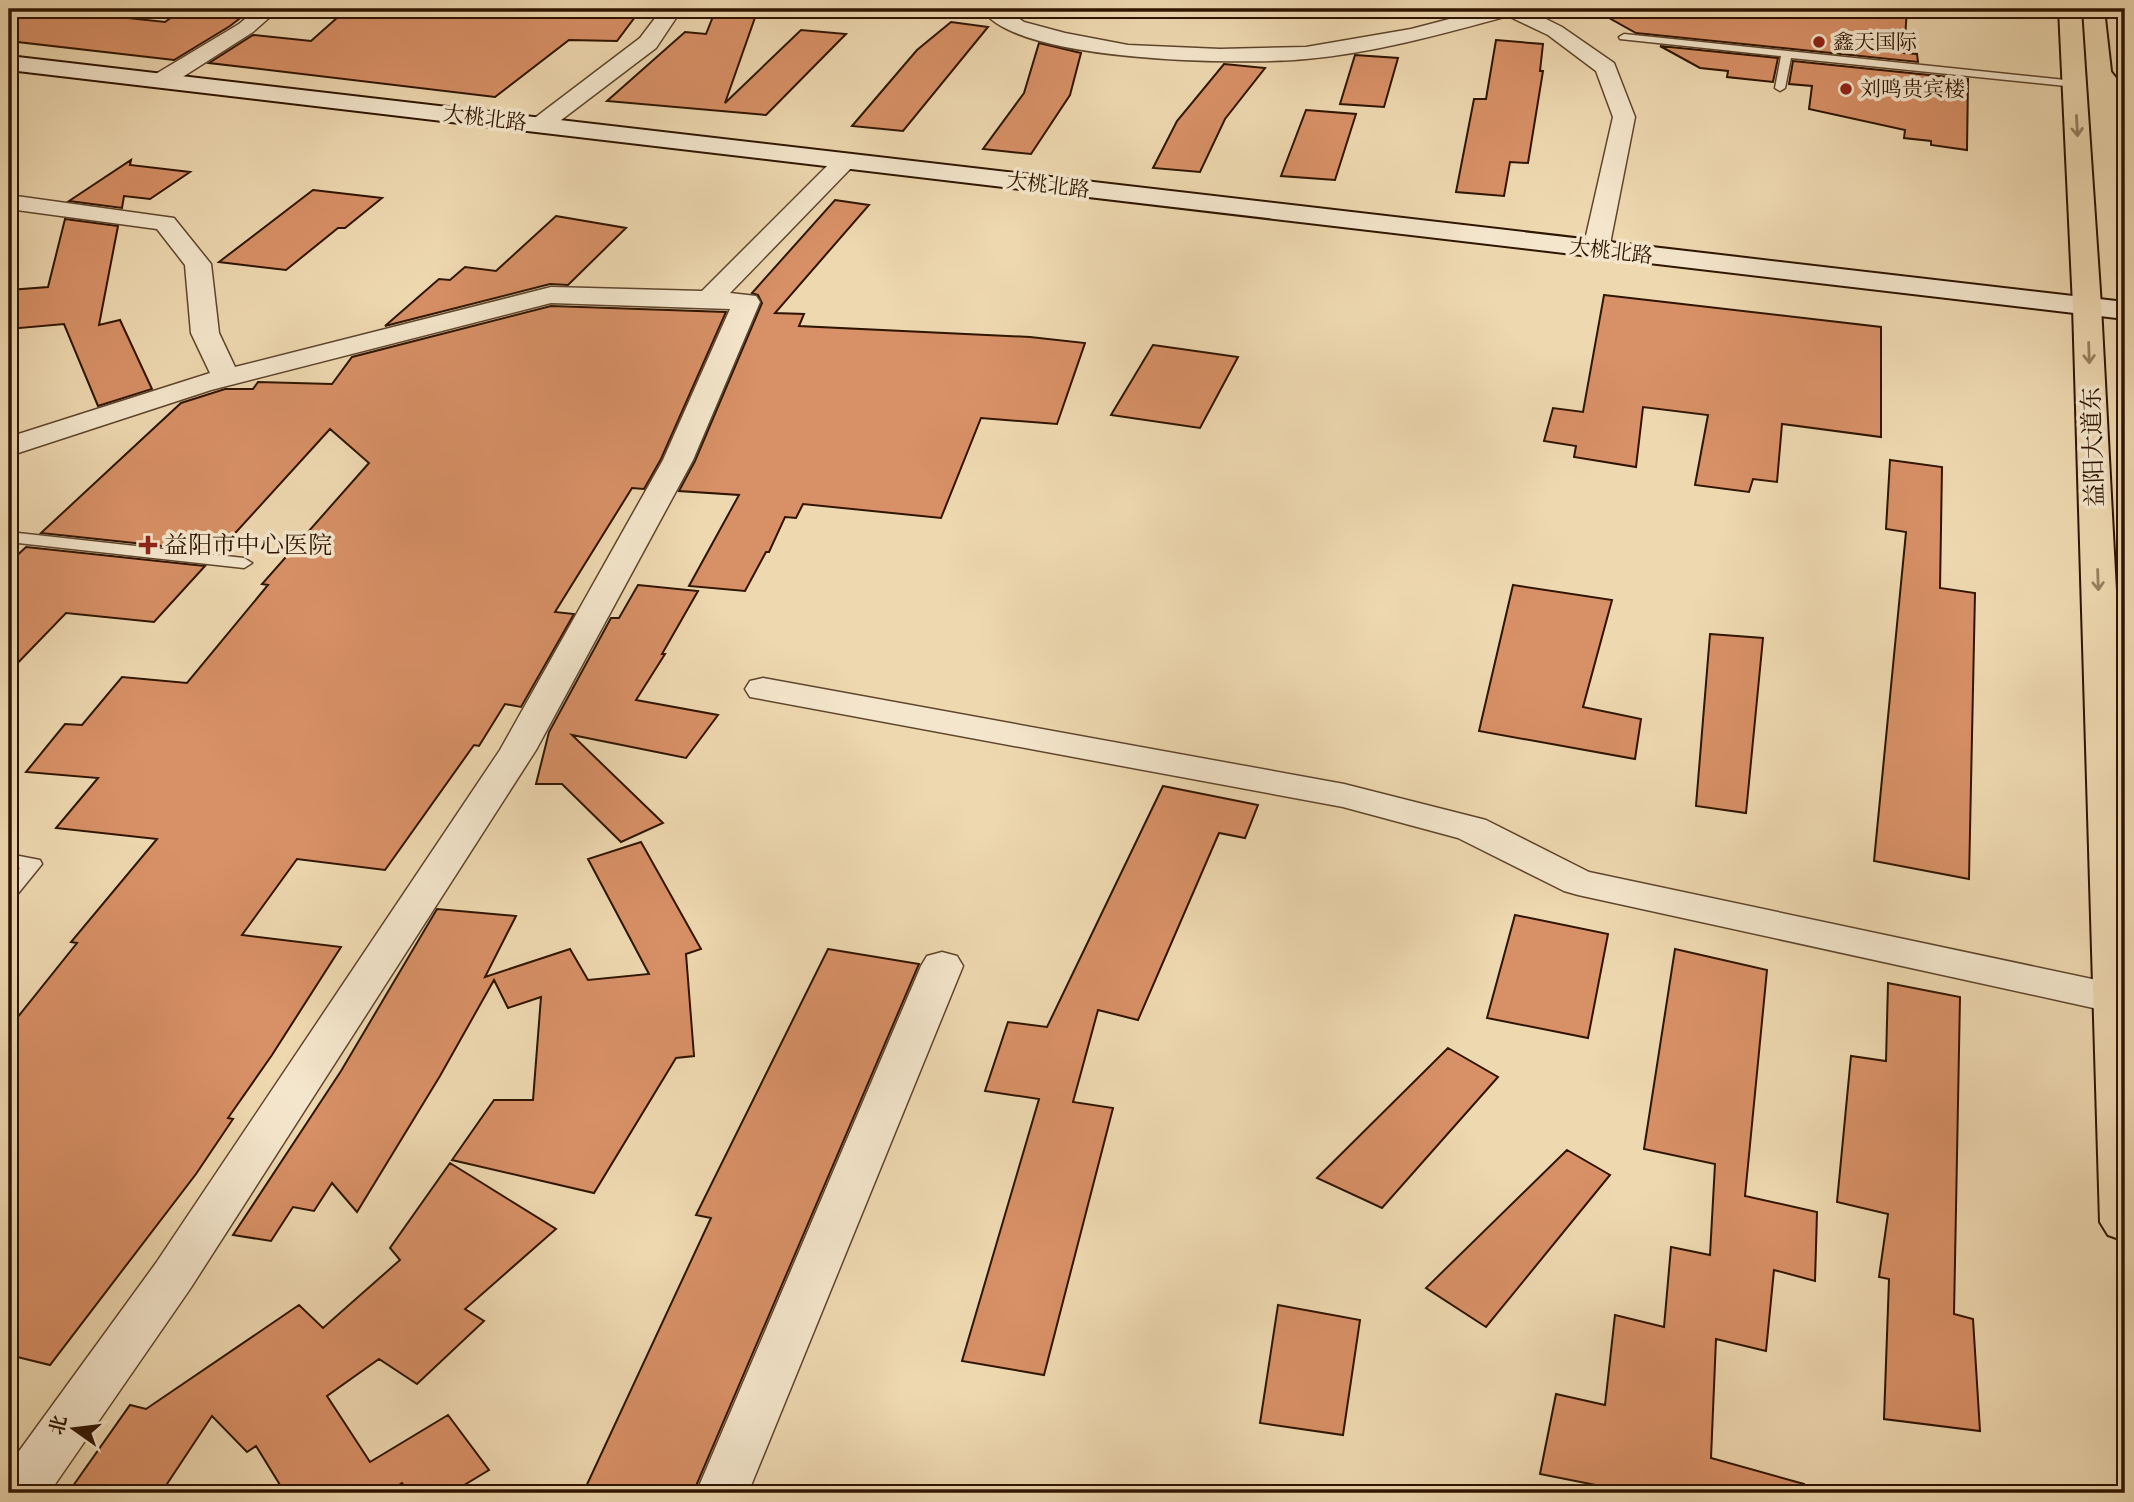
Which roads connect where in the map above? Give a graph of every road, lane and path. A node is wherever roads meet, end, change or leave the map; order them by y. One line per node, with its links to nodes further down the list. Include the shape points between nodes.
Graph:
1 (269, 9): 11 (street)
2 (673, 9): 14 (street, via 648,43)
3 (992, 9): 4 (street, via 1017,26 1062,39 1128,51 1220,55 1306,53 1412,35)
4 (1510, 9): 17 (street, via 1555,31 1606,68 1623,117)
5 (2070, 9): 12 (main road, 益阳大道东)
6 (2117, 9): 9 (main road)
7 (1624, 37): 8 (lane)
8 (1787, 54): 12 (lane); 13 (lane)
9 (2124, 58)
10 (9, 62): 11 (street, 大桃北路)
11 (162, 80): 14 (street, 大桃北路)
12 (2075, 84): 19 (main road, 益阳大道东, one-way to 19)
13 (1780, 88)
14 (540, 125): 15 (street, 大桃北路)
15 (845, 161): 17 (street, 大桃北路); 18 (street)
16 (9, 202): 21 (street, via 165,223 198,264 205,333)
17 (1596, 249): 19 (street, 大桃北路)
18 (709, 299): 21 (street, via 551,295); 31 (street, via 746,302 678,460 518,750 173,1276)
19 (2087, 306): 20 (street, 大桃北路); 29 (main road, 益阳大道东, one-way to 29)
20 (2125, 311)
21 (226, 377): 22 (street)
22 (9, 447)
23 (9, 537): 24 (lane)
24 (244, 563)
25 (763, 689): 29 (street, via 1344,796 1472,829 1578,881)
26 (9, 860): 27 (lane, via 33,864)
27 (9, 892)
28 (942, 966): 32 (street)
29 (2116, 998): 30 (main road, 益阳大道东)
30 (2125, 1222)
31 (19, 1493)
32 (722, 1493)

